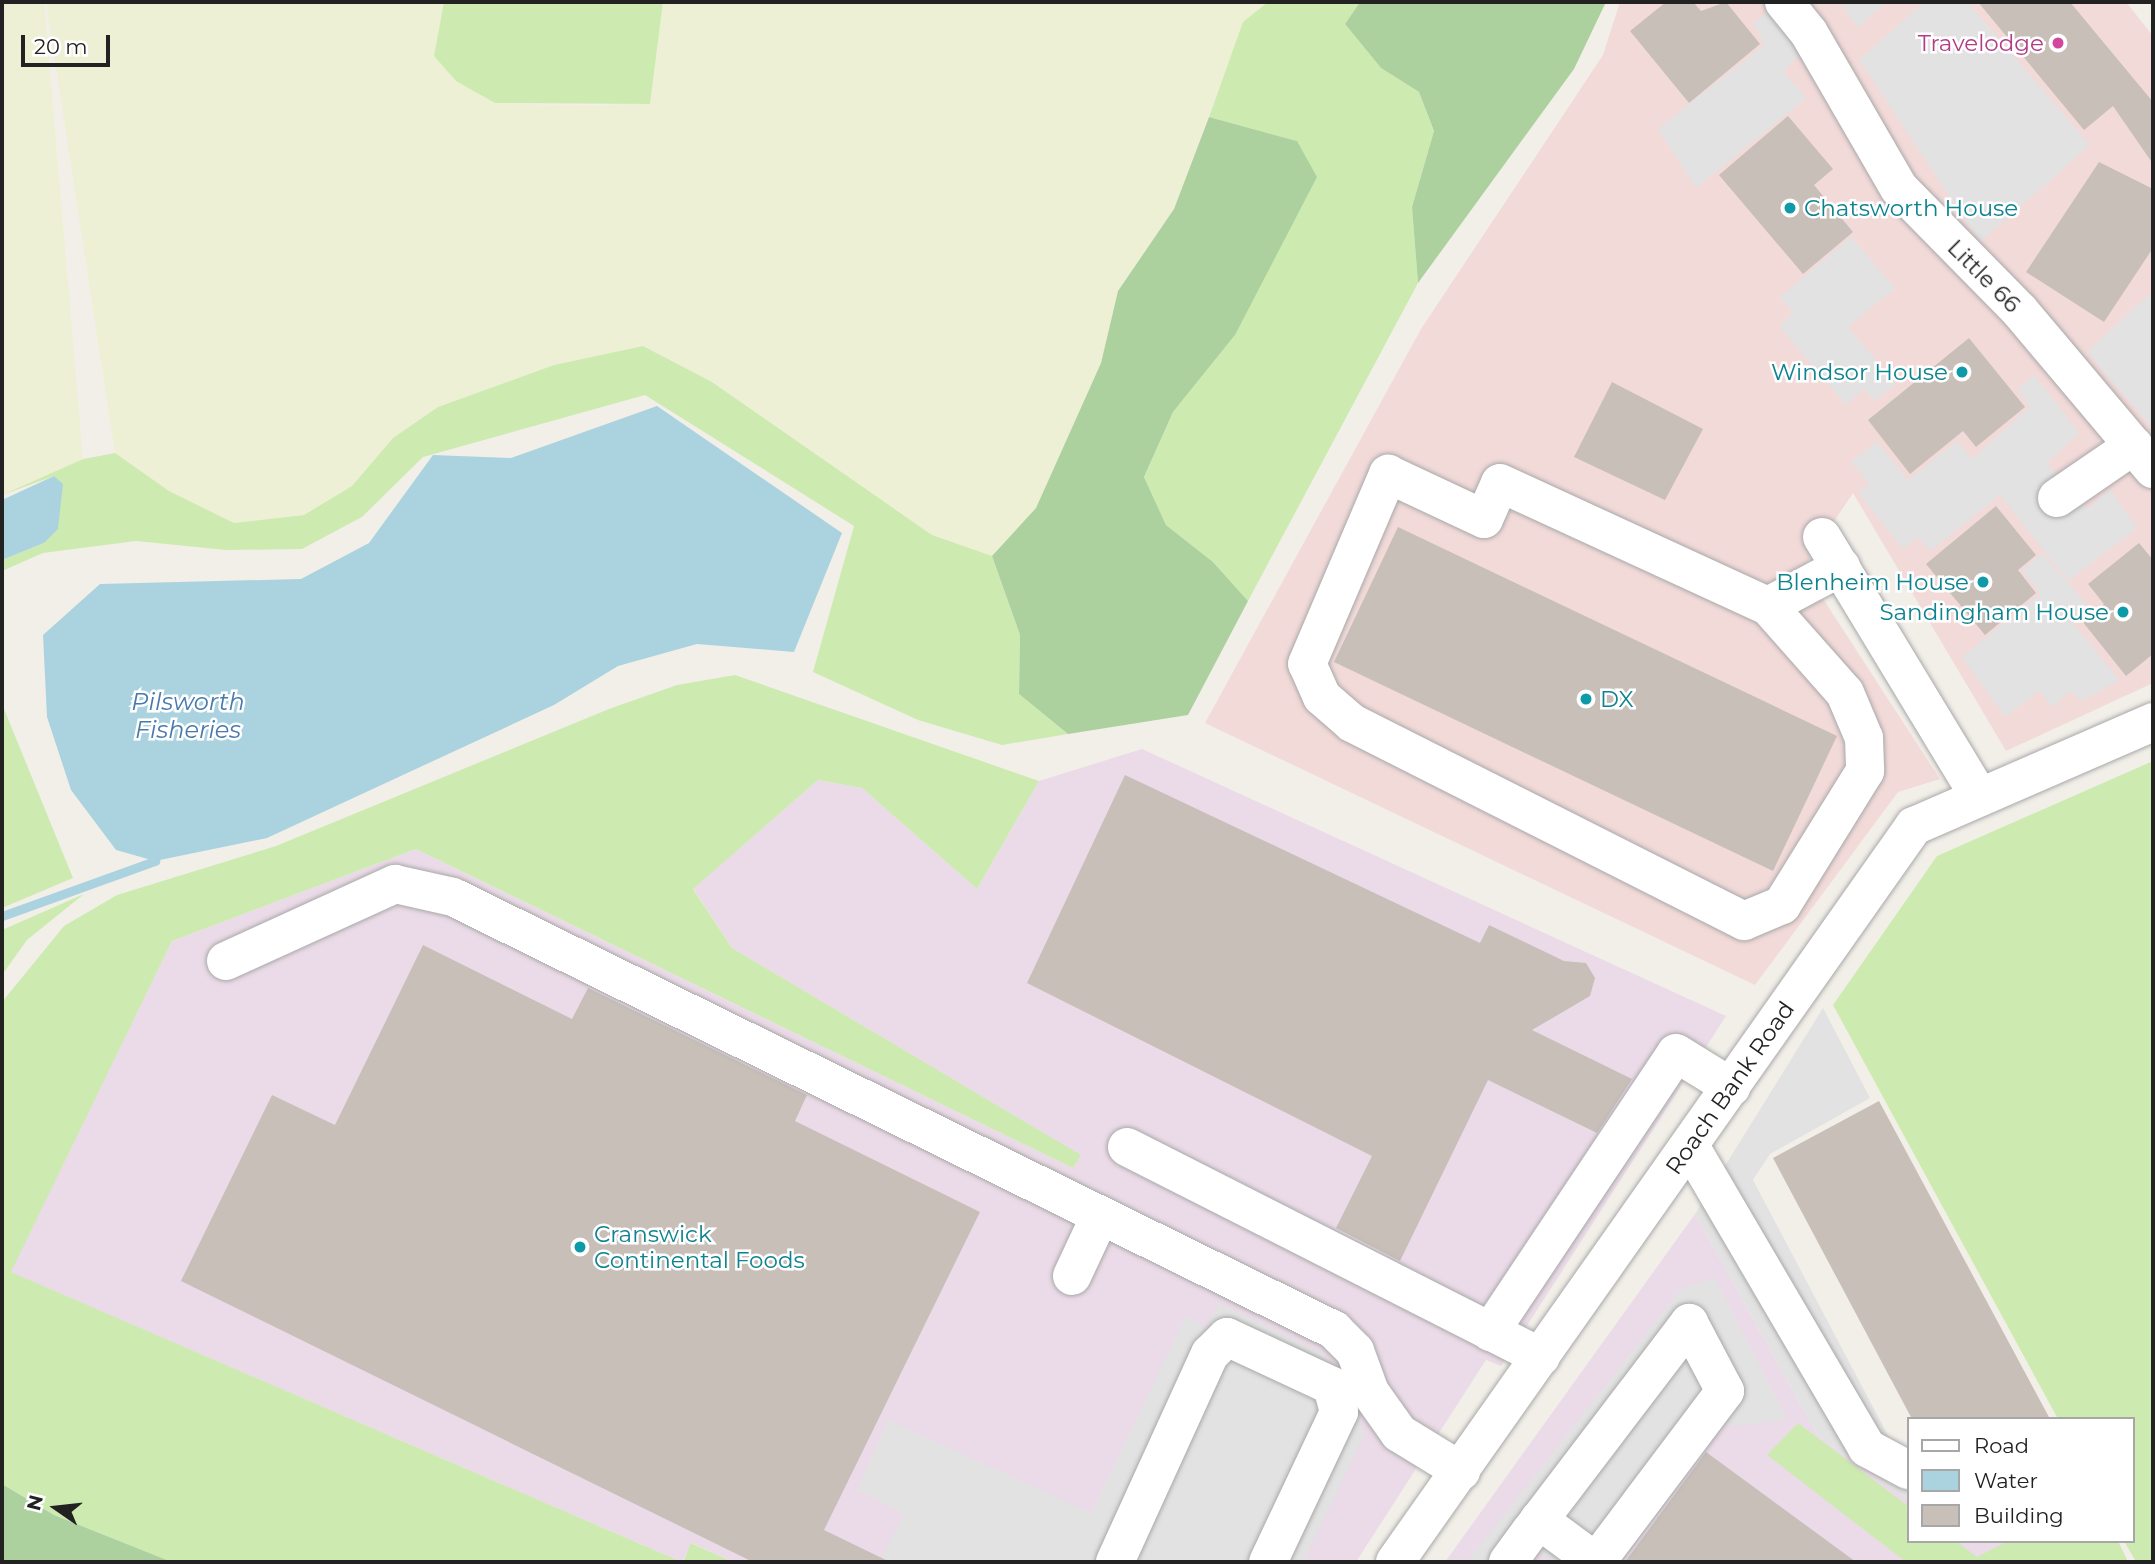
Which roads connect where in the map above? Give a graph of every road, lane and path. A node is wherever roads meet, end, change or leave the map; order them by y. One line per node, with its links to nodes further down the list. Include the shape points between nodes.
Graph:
1 (1784, 2): 2 (street, Little 66, via 1809,33 1899,188 2019,310)
2 (2144, 457): 3 (street)
3 (2057, 498)
4 (1768, 606): 4 (street, via 1500,483 1484,519 1388,474 1307,664 1322,697 1352,723 1744,921 1782,905 1865,771 1864,738 1845,693); 6 (street, via 1831,552)
5 (2153, 722): 6 (street, Roach Bank Road)
6 (1979, 796): 8 (street, Roach Bank Road, via 1914,826)
7 (226, 961): 11 (street, via 395,884 420,886)
8 (1731, 1087): 9 (street, Roach Bank Road); 13 (street, via 1676,1054)
9 (1689, 1146): 14 (street, Roach Bank Road); 15 (street, via 1867,1448)
10 (1127, 1147): 13 (street)
11 (1100, 1216): 12 (street); 16 (street, via 1334,1330 1355,1351 1370,1391 1399,1433)
12 (1072, 1276)
13 (1490, 1332): 14 (street)
14 (1541, 1357): 16 (street, Roach Bank Road)
15 (1906, 1469)
16 (1461, 1471): 20 (street, Roach Bank Road)
17 (1539, 1520): 17 (street, via 1564,1487 1689,1323 1725,1391 1596,1562); 21 (street)
18 (1115, 1562): 19 (street, via 1210,1354 1227,1337 1332,1386 1339,1412)
19 (1268, 1562)
20 (1395, 1562)
21 (1508, 1562)

